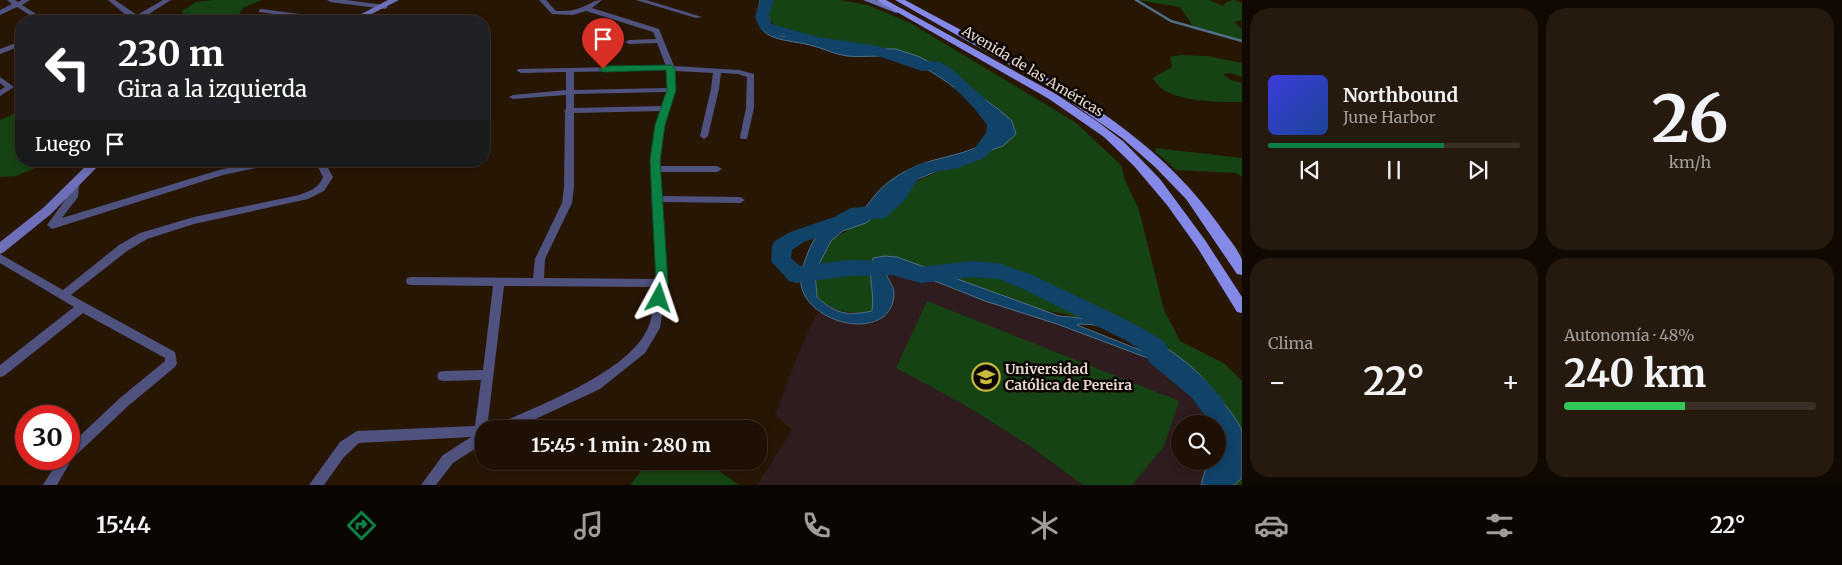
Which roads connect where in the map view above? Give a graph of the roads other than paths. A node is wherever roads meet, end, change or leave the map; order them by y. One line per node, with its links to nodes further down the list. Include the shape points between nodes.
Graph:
1 (10, 0): 12 (street)
2 (27, 0): 12 (street)
3 (111, 0): 19 (street)
4 (168, 0): 20 (street)
5 (330, 0): 14 (street)
6 (395, 0): 14 (main road)
7 (542, 0): 15 (street, via 554,13 578,13)
8 (599, 0): 15 (street)
9 (639, 0): 23 (street)
10 (867, 0): 13 (main road)
11 (880, 0): 13 (main road, Avenida de las Américas)
12 (19, 4): 17 (street); 18 (street)
13 (899, 5): 26 (main road, Avenida de las Américas); 28 (main road, Avenida de las Américas)
14 (385, 7): 22 (main road)
15 (588, 9): 24 (street, via 656,31)
16 (260, 11): 21 (street)
17 (0, 13)
18 (35, 15)
19 (131, 15)
20 (146, 15)
21 (292, 15)
22 (366, 15)
23 (698, 17)
24 (661, 41): 25 (street); 30 (street)
25 (628, 42)
26 (976, 43): 28 (main road); 53 (main road, Avenida de las Américas, via 1082,102 1134,141 1189,195)
27 (15, 46): 29 (street)
28 (964, 47): 60 (main road, Avenida de las Américas, via 1043,92 1119,144 1187,220)
29 (0, 52)
30 (671, 68): 31 (street); 33 (street); 35 (street)
31 (570, 70): 32 (street); 36 (street)
32 (521, 71)
33 (717, 71): 41 (street); 42 (street, via 750,76 750,108)
34 (0, 79): 37 (street, via 10,87)
35 (671, 90): 36 (street); 39 (street)
36 (570, 92): 38 (street); 40 (street)
37 (0, 94)
38 (513, 96)
39 (665, 108): 40 (street); 46 (street, via 656,145)
40 (568, 110): 56 (street, via 570,176 567,203 540,259)
41 (704, 136)
42 (744, 137)
43 (92, 167): 48 (main road)
44 (246, 167): 48 (street, via 52,225 73,197)
45 (322, 167): 58 (street, via 328,178 325,186 316,193 144,236 122,248)
46 (656, 169): 47 (street); 49 (street)
47 (717, 169)
48 (74, 185): 51 (main road)
49 (658, 199): 50 (street); 57 (street)
50 (740, 200)
51 (0, 249)
52 (0, 258): 58 (street)
53 (1242, 270)
54 (411, 281): 55 (street)
55 (500, 283): 56 (street); 62 (street)
56 (538, 283): 57 (street)
57 (662, 283): 65 (street, via 654,328 641,350 596,385)
58 (64, 295): 59 (street)
59 (82, 307): 61 (street); 68 (street, via 171,355 172,359 171,364)
60 (1242, 308)
61 (0, 372)
62 (488, 374): 63 (street); 64 (street)
63 (442, 376)
64 (483, 420)
65 (520, 420)
66 (475, 435): 71 (street, via 357,437 345,443)
67 (475, 439): 72 (street, via 448,459)
68 (80, 444)
69 (59, 470): 70 (street)
70 (50, 485)
71 (316, 485)
72 (428, 485)

